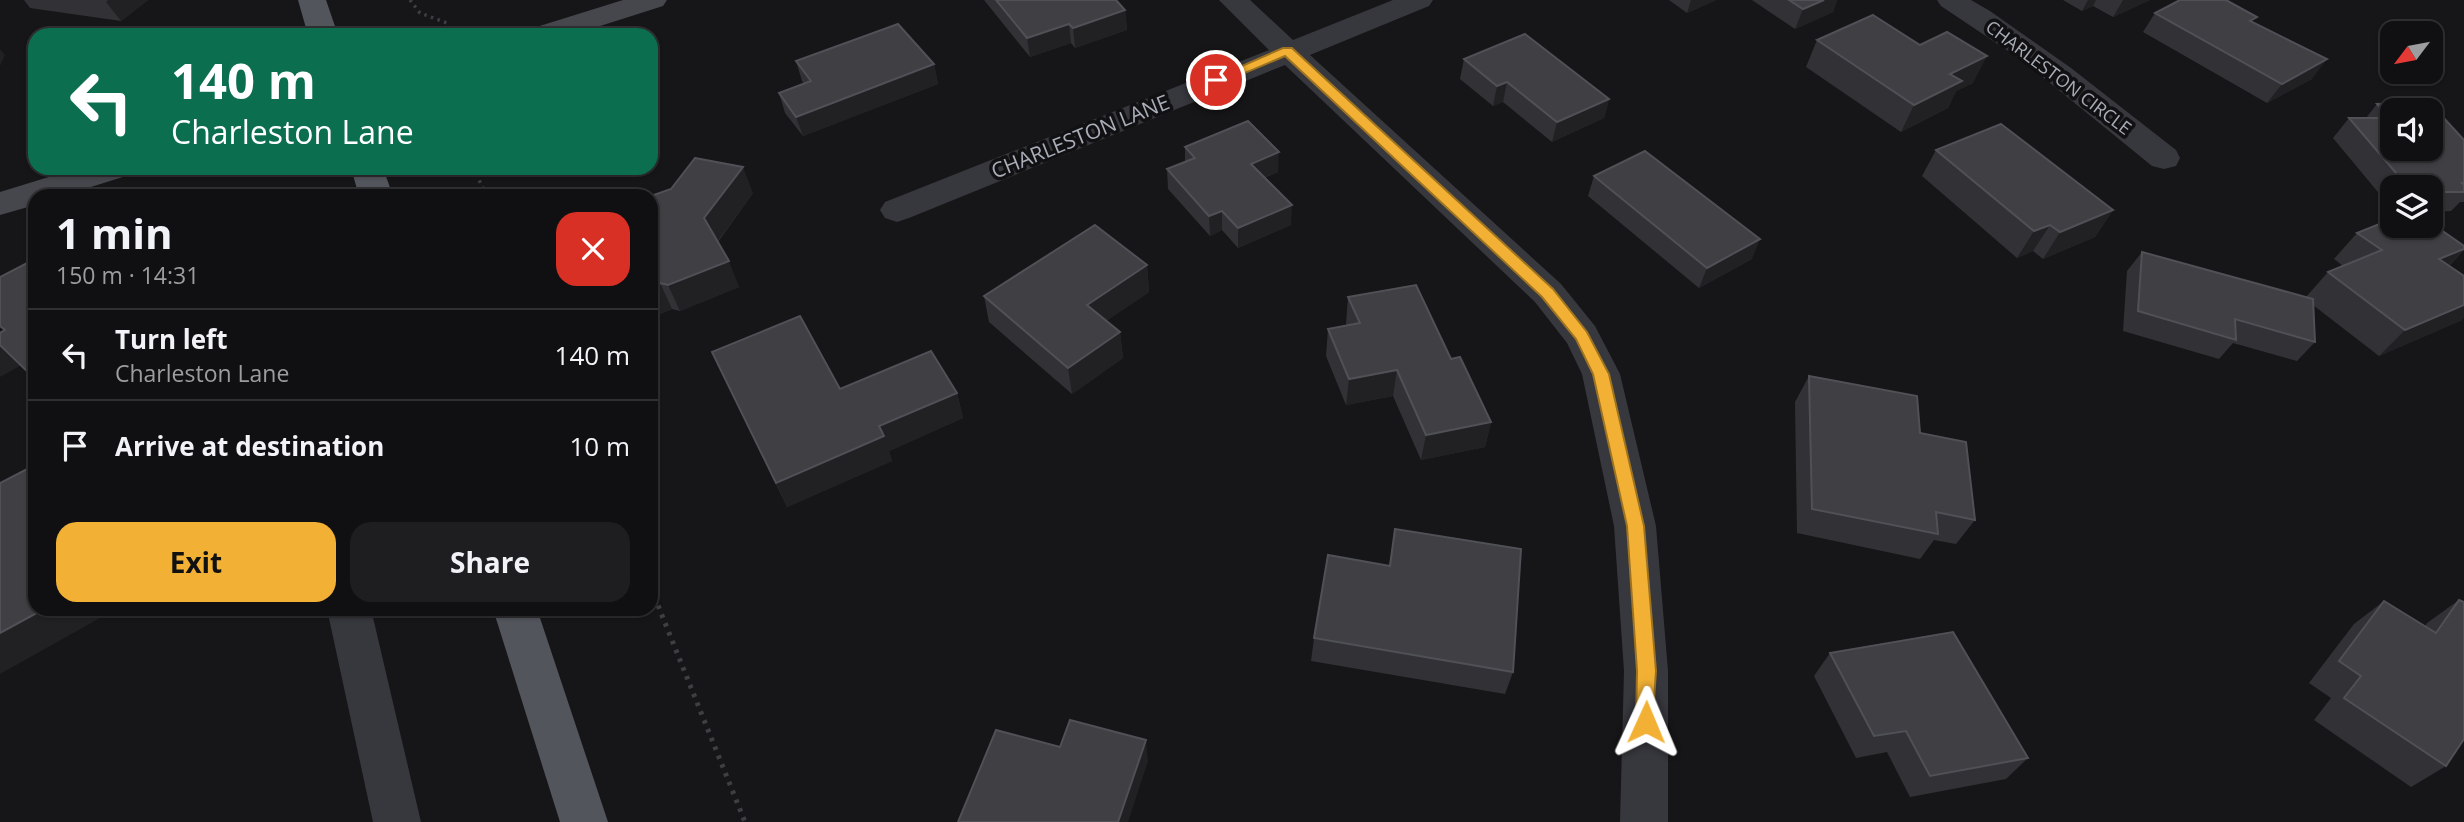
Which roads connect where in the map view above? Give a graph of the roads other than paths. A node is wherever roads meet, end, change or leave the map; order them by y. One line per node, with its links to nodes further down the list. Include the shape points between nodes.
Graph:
1 (312, 0): 6 (main road)
2 (653, 0): 7 (street)
3 (1233, 0): 8 (street)
4 (1419, 0): 8 (street, CHARLESTON LANE)
5 (1951, 0): 9 (street, CHARLESTON CIRCLE, via 2085,92)
6 (321, 28)
7 (563, 28)
8 (1287, 51): 14 (street, CHARLESTON LANE); 19 (street, via 1548,293 1582,336 1601,374 1635,526 1646,671)
9 (2164, 158)
10 (92, 175): 11 (street)
11 (48, 189)
12 (28, 195): 13 (street)
13 (0, 204)
14 (897, 210)
15 (351, 616): 17 (street)
16 (517, 616): 18 (main road)
17 (397, 822)
18 (584, 822)
19 (1644, 822)

